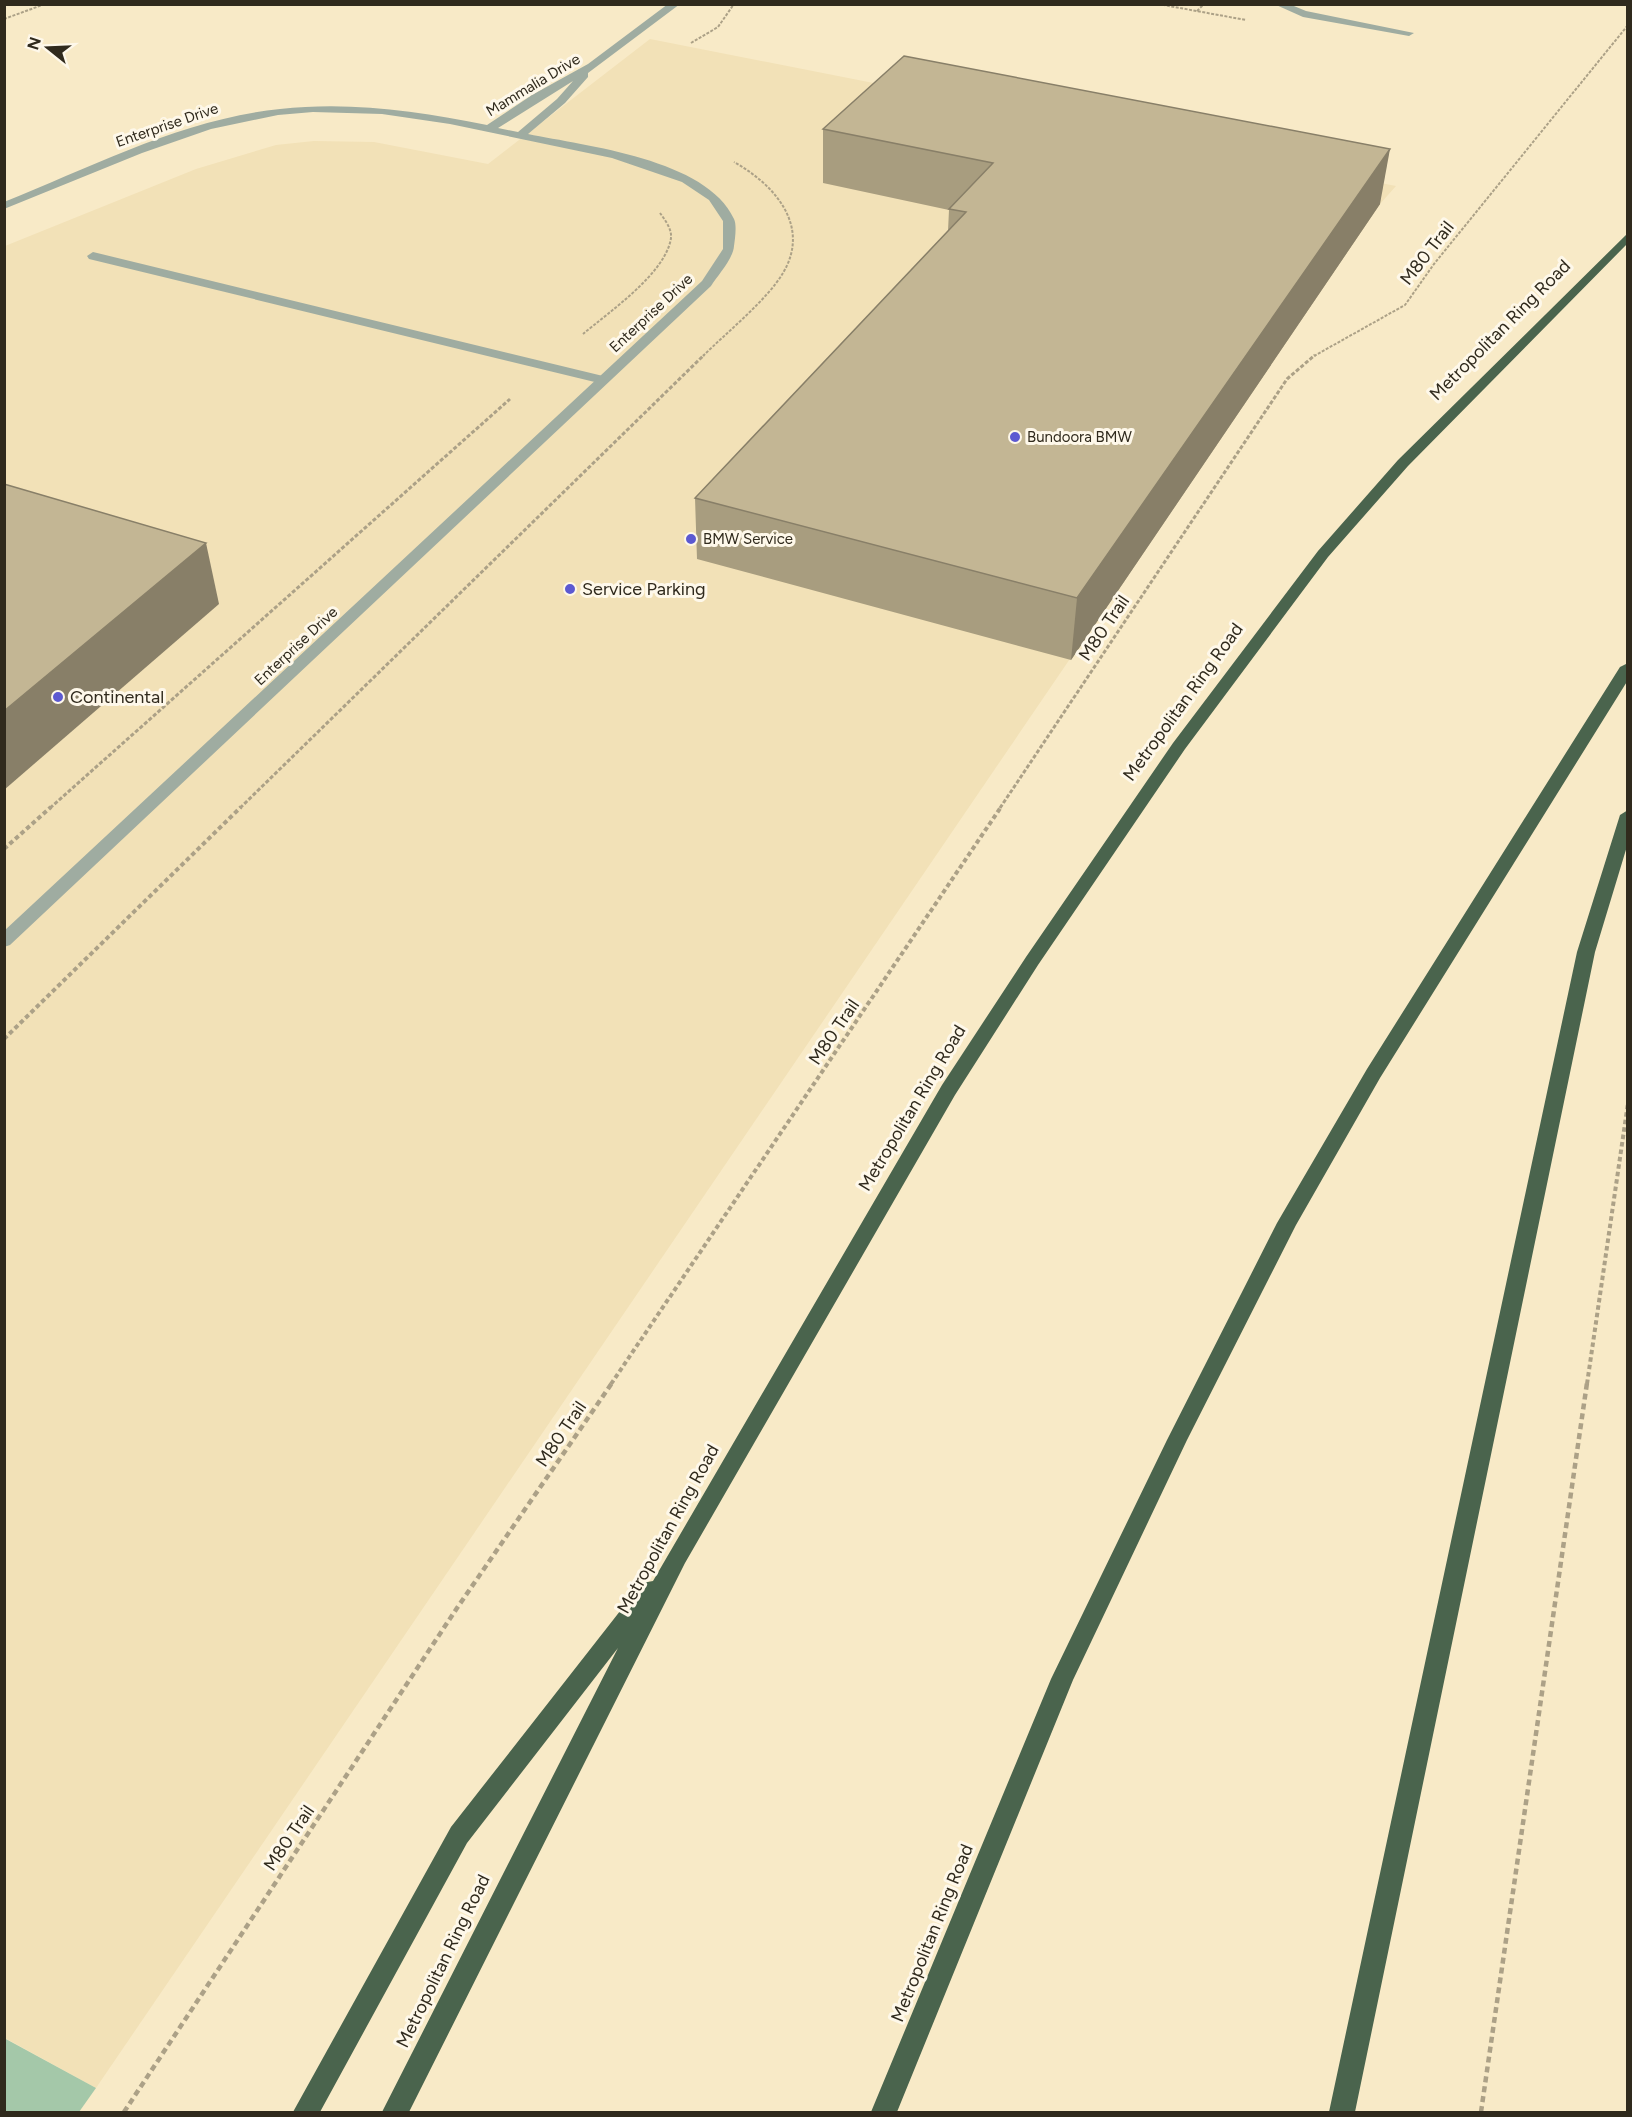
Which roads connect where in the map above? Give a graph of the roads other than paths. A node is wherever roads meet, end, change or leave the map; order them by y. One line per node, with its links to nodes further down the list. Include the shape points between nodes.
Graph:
1 (675, 4): 4 (street, Mammalia Drive)
2 (1279, 4): 3 (street, via 1303,14)
3 (1409, 33)
4 (592, 66): 5 (street, Mammalia Drive); 6 (street, Mammalia Drive, via 561,101)
5 (489, 129): 6 (street, Enterprise Drive); 7 (street, Enterprise Drive, via 368,109 308,109 243,117 158,143)
6 (520, 135): 10 (street, Enterprise Drive, via 670,171 707,192 728,219 732,232 724,263)
7 (4, 206)
8 (1628, 236): 14 (highway, Metropolitan Ring Road, via 1362,507 1179,746 1100,858 948,1090)
9 (93, 256): 10 (street)
10 (603, 380): 13 (street, Enterprise Drive)
11 (1628, 667): 17 (highway, Metropolitan Ring Road, via 1373,1074 1287,1223 1062,1679)
12 (1628, 815): 18 (highway, via 1586,952)
13 (4, 940)
14 (677, 1556): 15 (highway, via 459,1835); 16 (highway, Metropolitan Ring Road)
15 (306, 2112)
16 (395, 2112)
17 (884, 2112)
18 (1342, 2112)

